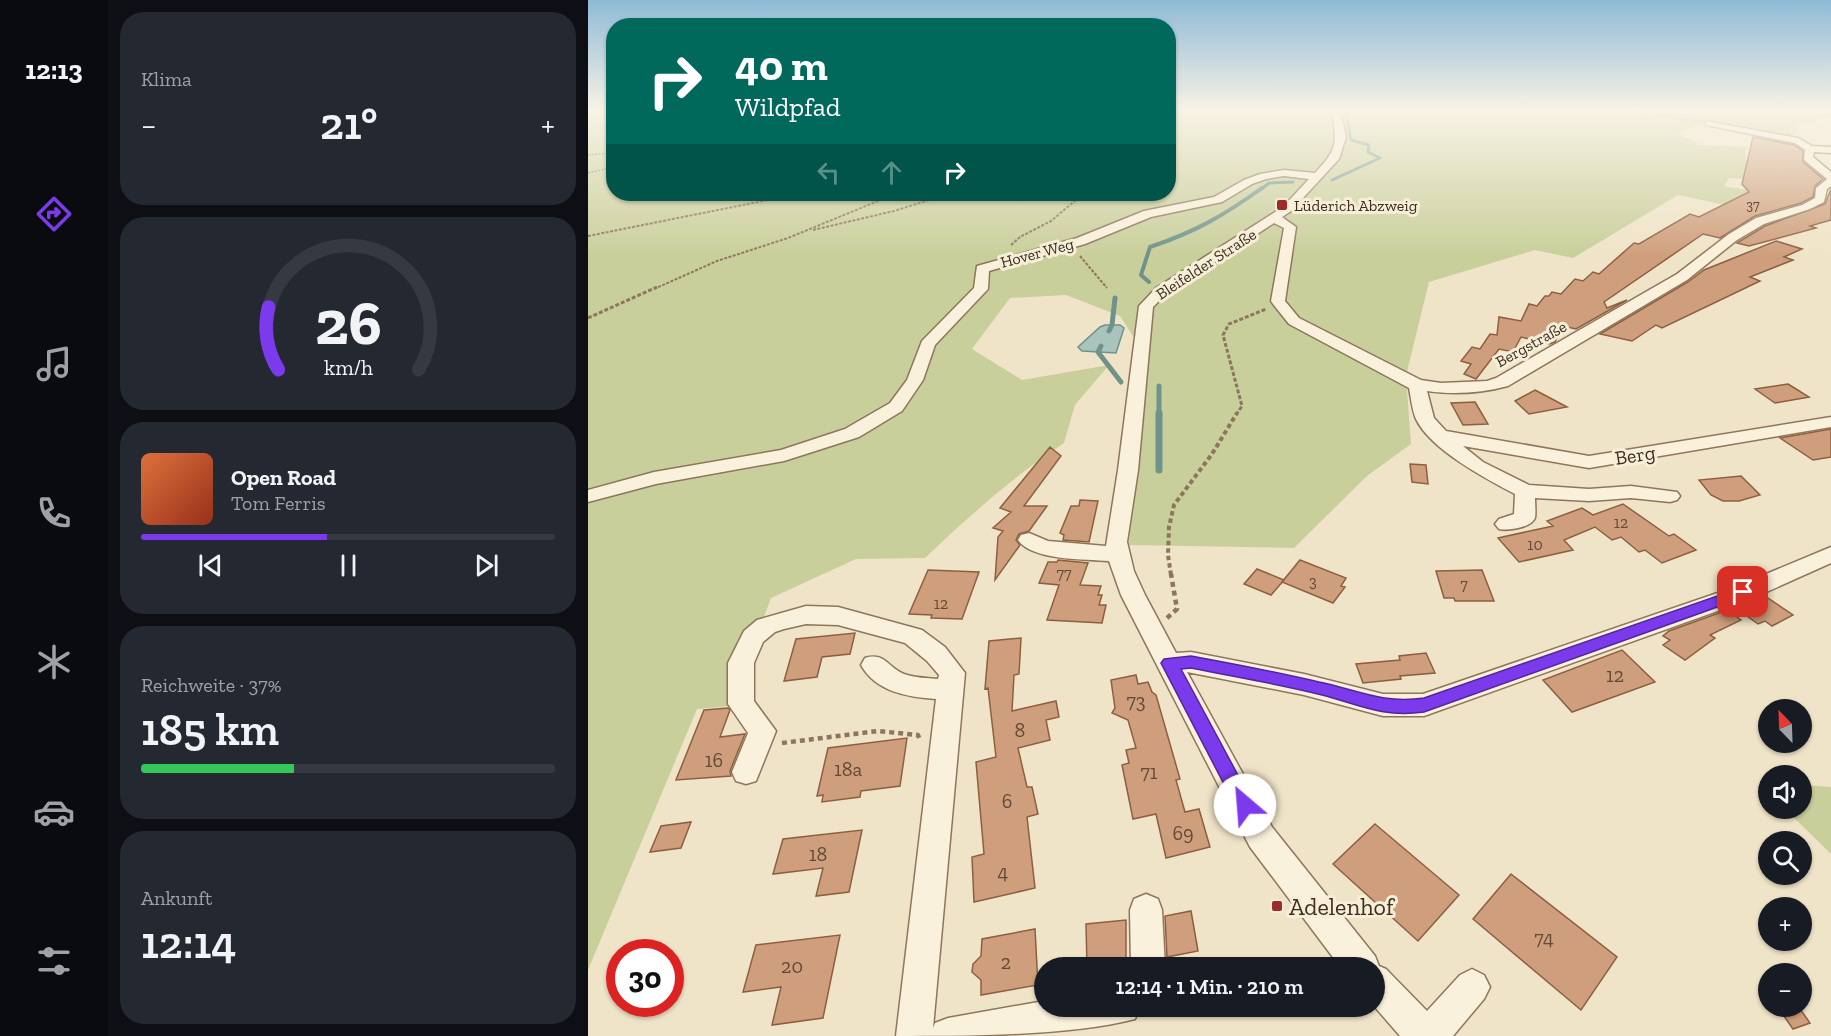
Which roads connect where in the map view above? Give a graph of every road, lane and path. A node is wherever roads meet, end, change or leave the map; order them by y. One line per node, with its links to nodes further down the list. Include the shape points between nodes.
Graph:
1 (1334, 159): 5 (street, Bleifelder Straße)
2 (1809, 159): 6 (street)
3 (606, 168): 4 (path)
4 (588, 173)
5 (1318, 177): 11 (street, Bleifelder Straße); 15 (street, Hover Weg, via 1284,173 1263,176 1218,200 1148,214 1082,241)
6 (1831, 179): 19 (street, Bergstraße, via 1822,188 1820,200 1760,221 1682,277 1502,382 1470,389)
7 (763, 201): 13 (path)
8 (878, 201): 12 (path)
9 (926, 201): 12 (path)
10 (1075, 201): 15 (path, via 1051,221 1020,237)
11 (1276, 219): 17 (street, via 1290,227 1278,301); 27 (street, Bleifelder Straße, via 1161,291 1146,306 1116,542)
12 (801, 233): 18 (path, via 717,261)
13 (588, 236)
14 (1076, 255): 16 (path, via 1083,256)
15 (982, 269): 23 (street, Hover Weg, via 981,290 928,344 915,380 896,407 852,433 784,455 654,478)
16 (1107, 288)
17 (1281, 306): 19 (street, Bergstraße, via 1294,321 1321,337); 29 (path, via 1257,311 1229,324 1223,335 1242,406 1174,505 1168,555 1177,609)
18 (588, 318)
19 (1417, 385): 21 (street, Berg, via 1425,419)
20 (1831, 422): 21 (street, Berg, via 1589,462)
21 (1440, 436): 22 (street, Berg, via 1476,465)
22 (1525, 491): 24 (street, Berg); 25 (street, via 1524,518)
23 (588, 496)
24 (1670, 496)
25 (1506, 524)
26 (1029, 540): 27 (street, via 1044,548)
27 (1118, 554): 29 (street, Bleifelder Straße)
28 (1831, 554): 30 (street, via 1743,592 1424,705 1406,708 1191,662)
29 (1152, 631): 30 (street, Bleifelder Straße)
30 (1170, 663): 38 (street, Bleifelder Straße, via 1261,837)
31 (874, 664): 32 (street, via 883,676 898,683)
32 (951, 690): 35 (street, via 952,673 914,636 838,616 806,615 766,626 753,637 741,663 741,704 762,731); 42 (street)
33 (922, 742): 34 (path, via 918,735 878,731)
34 (780, 743)
35 (746, 772)
36 (1146, 910): 37 (street)
37 (1148, 957)
38 (1353, 957)
39 (1472, 987): 44 (street)
40 (1385, 995): 44 (street, Bleifelder Straße)
41 (1058, 1017): 43 (street)
42 (914, 1036)
43 (948, 1036)
44 (1427, 1036)

